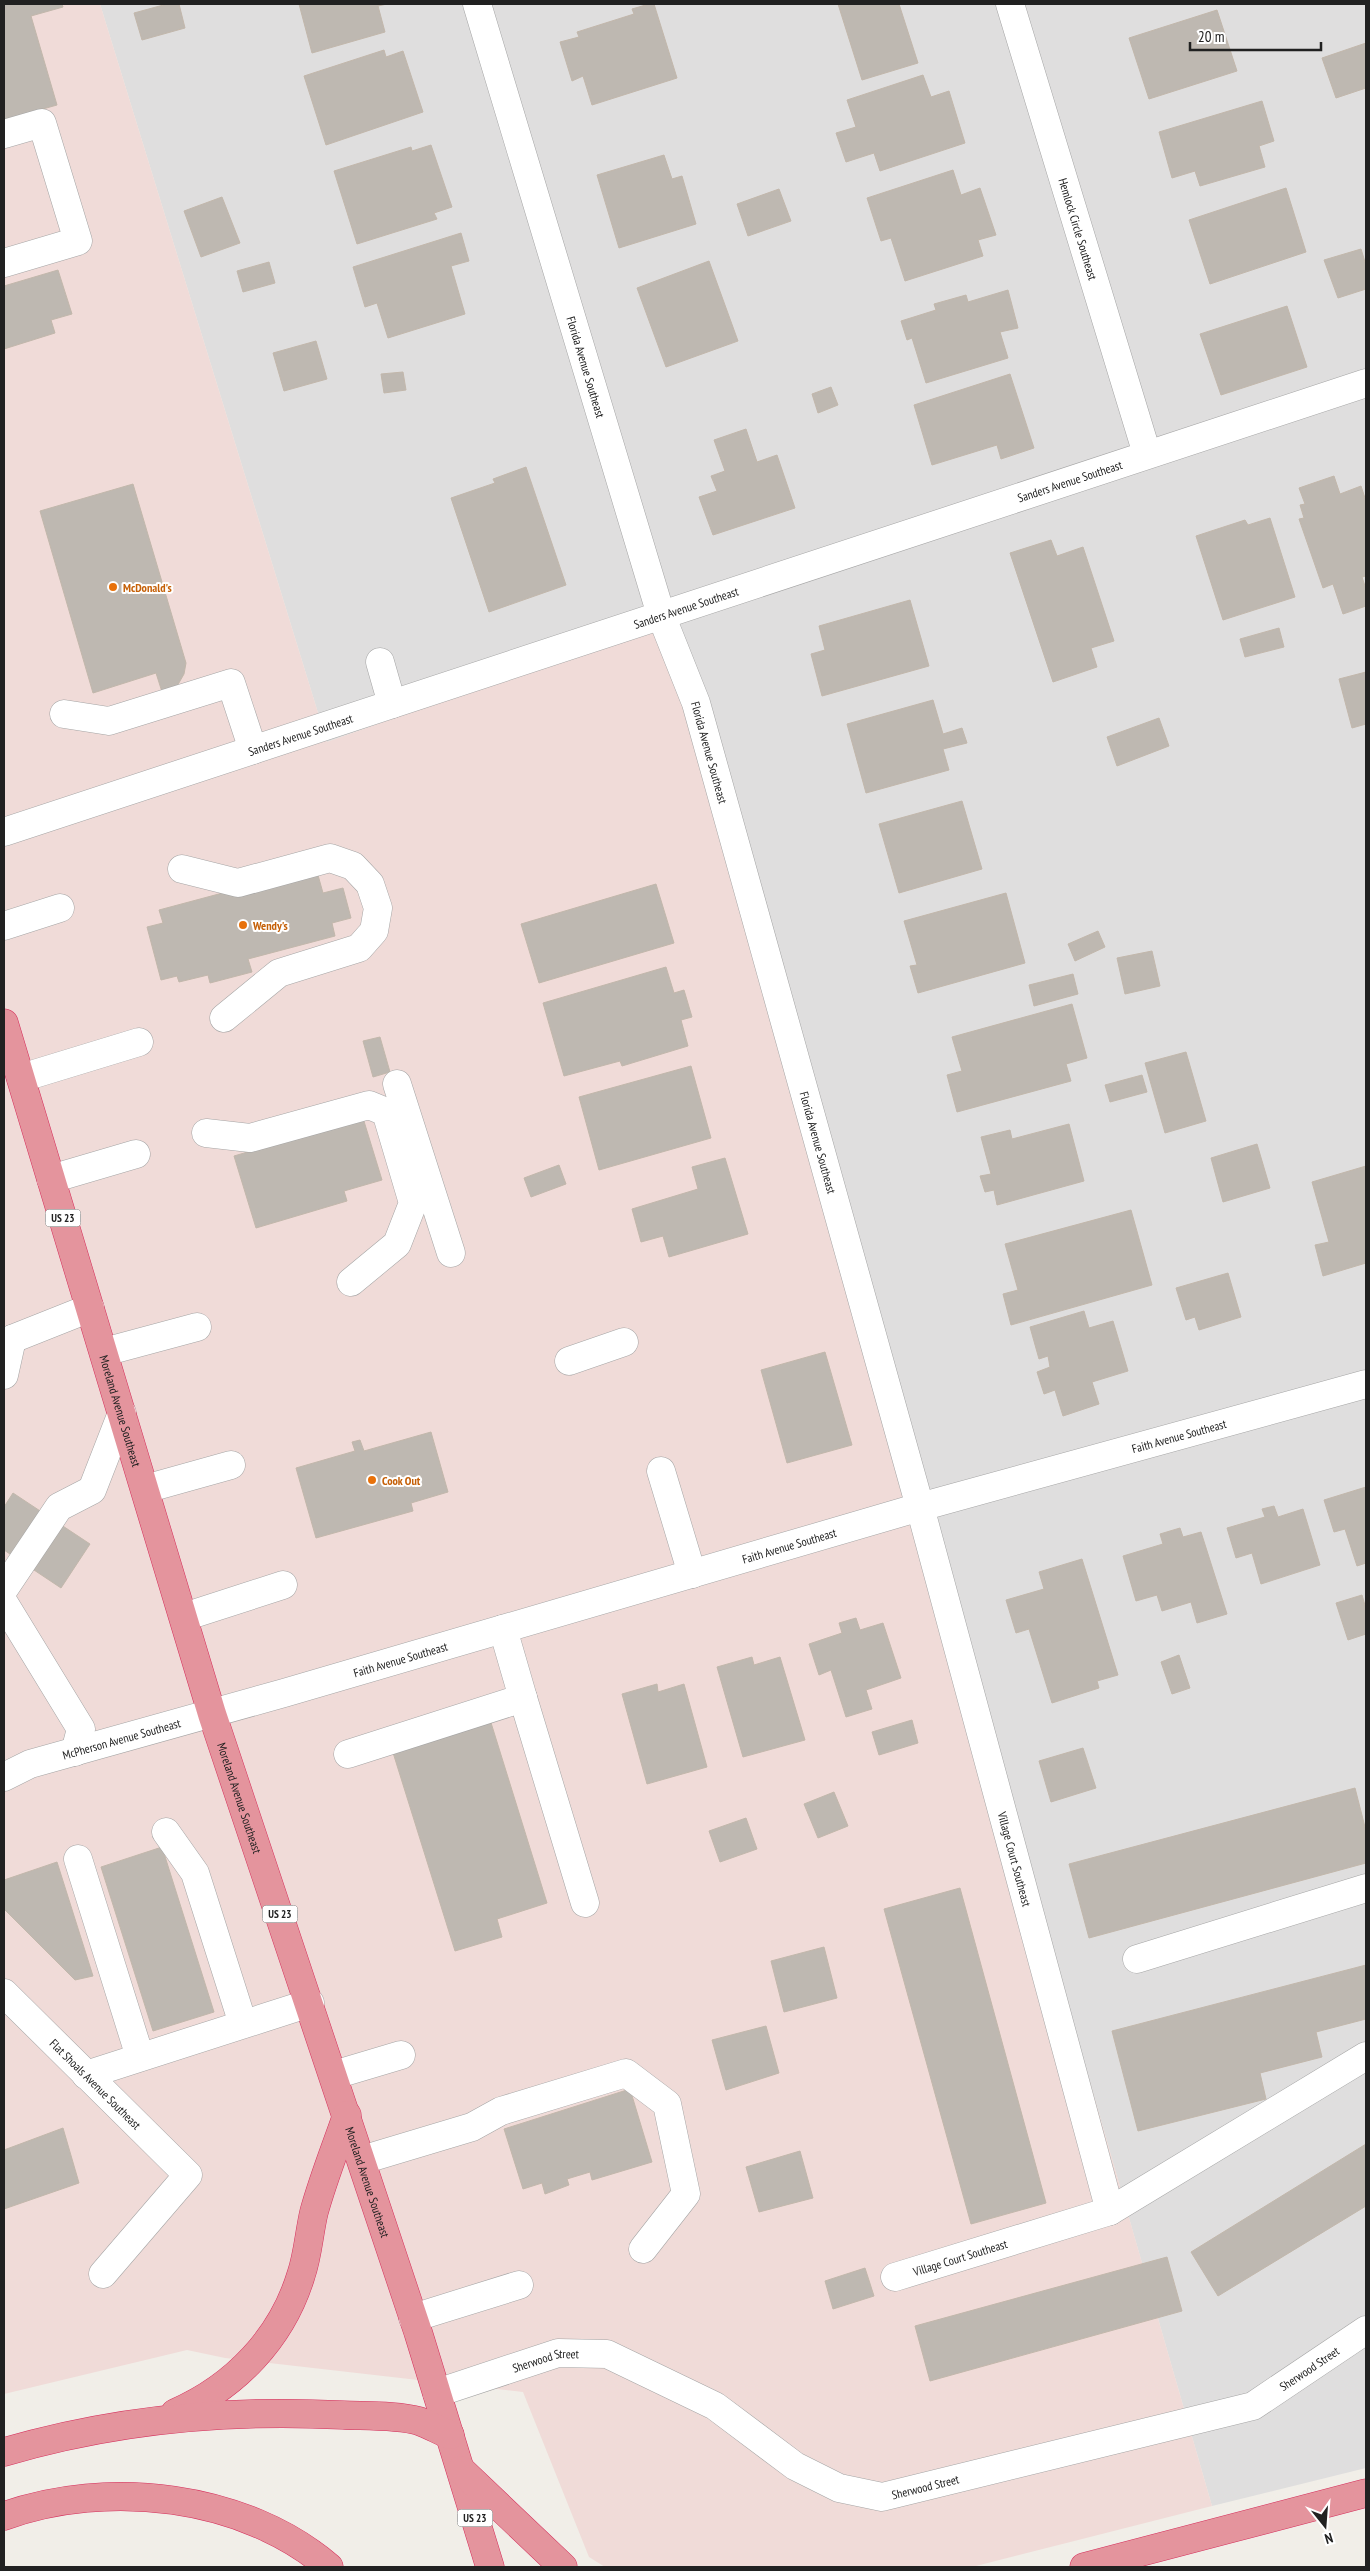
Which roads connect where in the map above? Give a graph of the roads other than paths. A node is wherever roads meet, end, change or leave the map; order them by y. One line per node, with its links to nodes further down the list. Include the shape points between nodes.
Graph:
1 (477, 4): 7 (street, Florida Avenue Southeast)
2 (1010, 4): 6 (street, Hemlock Circle Southeast)
3 (4, 134): 4 (street, via 42,123 78,242)
4 (4, 263)
5 (1366, 383): 6 (street, Sanders Avenue Southeast)
6 (1147, 454): 7 (street, Sanders Avenue Southeast)
7 (661, 615): 9 (street, Sanders Avenue Southeast); 38 (street, Florida Avenue Southeast, via 696,704)
8 (380, 662): 9 (street)
9 (392, 704): 11 (street, Sanders Avenue Southeast)
10 (64, 714): 11 (street, via 109,721 231,683)
11 (253, 750): 12 (street, Sanders Avenue Southeast)
12 (4, 832)
13 (182, 869): 16 (street, via 238,883 330,858 353,866 370,884 378,908 374,931 359,948 279,973)
14 (60, 908): 15 (street)
15 (4, 926)
16 (224, 1018)
17 (4, 1023): 19 (highway, Moreland Avenue Southeast / US 23)
18 (139, 1042): 19 (street)
19 (20, 1078): 23 (highway, Moreland Avenue Southeast / US 23)
20 (398, 1084): 24 (street)
21 (206, 1133): 25 (street, via 250,1138 369,1105 386,1112 413,1203 397,1244)
22 (136, 1154): 23 (street)
23 (51, 1179): 26 (highway, Moreland Avenue Southeast / US 23)
24 (451, 1253)
25 (351, 1282)
26 (90, 1308): 28 (street); 30 (highway, Moreland Avenue Southeast / US 23)
27 (197, 1327): 30 (street)
28 (7, 1341): 32 (street)
29 (624, 1342): 31 (street)
30 (104, 1352): 34 (highway, Moreland Avenue Southeast / US 23)
31 (569, 1360)
32 (4, 1375)
33 (1366, 1384): 38 (street, Faith Avenue Southeast)
34 (122, 1413): 37 (highway, Moreland Avenue Southeast / US 23); 41 (street, via 92,1490 59,1507)
35 (231, 1465): 37 (street)
36 (661, 1471): 39 (street)
37 (145, 1490): 43 (highway, Moreland Avenue Southeast / US 23)
38 (920, 1507): 39 (street, Faith Avenue Southeast); 66 (street, Village Court Southeast)
39 (692, 1574): 44 (street, Faith Avenue Southeast)
40 (283, 1585): 43 (street)
41 (4, 1589)
42 (4, 1603): 47 (street, via 81,1729)
43 (184, 1617): 46 (highway, Moreland Avenue Southeast / US 23)
44 (503, 1629): 45 (street); 46 (street, Faith Avenue Southeast)
45 (523, 1698): 48 (street); 54 (street)
46 (212, 1714): 47 (street, McPherson Avenue Southeast); 57 (highway, Moreland Avenue Southeast / US 23)
47 (75, 1752): 49 (street, McPherson Avenue Southeast)
48 (348, 1754)
49 (17, 1765): 50 (street, McPherson Avenue Southeast)
50 (4, 1777)
51 (166, 1832): 58 (street, via 195,1873)
52 (78, 1859): 61 (street)
53 (1366, 1888): 55 (street)
54 (585, 1903)
55 (1137, 1958)
56 (4, 1993): 62 (street, Flat Shoals Avenue Southeast)
57 (310, 2003): 58 (street); 63 (highway, Moreland Avenue Southeast / US 23)
58 (243, 2024): 61 (street)
59 (401, 2054): 63 (street)
60 (1366, 2056): 66 (street, Village Court Southeast)
61 (140, 2057): 62 (street)
62 (86, 2075): 68 (street, Flat Shoals Avenue Southeast, via 188,2175)
63 (334, 2075): 64 (highway, Moreland Avenue Southeast / US 23)
64 (347, 2115): 65 (highway, Moreland Avenue Southeast / US 23); 74 (highway, via 315,2211 302,2274 275,2332 255,2358 205,2399)
65 (362, 2160): 67 (street, via 472,2128 501,2111 626,2074 667,2104 686,2194); 71 (highway, Moreland Avenue Southeast / US 23)
66 (1110, 2211): 69 (street, Village Court Southeast)
67 (644, 2249)
68 (103, 2274)
69 (895, 2277)
70 (519, 2285): 71 (street)
71 (413, 2318): 73 (highway, Moreland Avenue Southeast / US 23)
72 (1366, 2330): 73 (street, Sherwood Street, via 1253,2406 882,2497 839,2488 795,2466 715,2406 607,2354 558,2353)
73 (437, 2393): 75 (highway, Moreland Avenue Southeast / US 23)
74 (144, 2423): 75 (highway, via 242,2414 306,2413 418,2421); 76 (highway, via 68,2436)
75 (450, 2435): 77 (highway, Moreland Avenue Southeast / US 23)
76 (4, 2452)
77 (461, 2469): 81 (highway, Moreland Avenue Southeast / US 23); 82 (highway)
78 (1366, 2492): 83 (highway)
79 (4, 2516): 80 (highway, via 24,2508 71,2499 116,2495 160,2497 246,2519 286,2539)
80 (329, 2567)
81 (490, 2567)
82 (564, 2567)
83 (1084, 2567)

